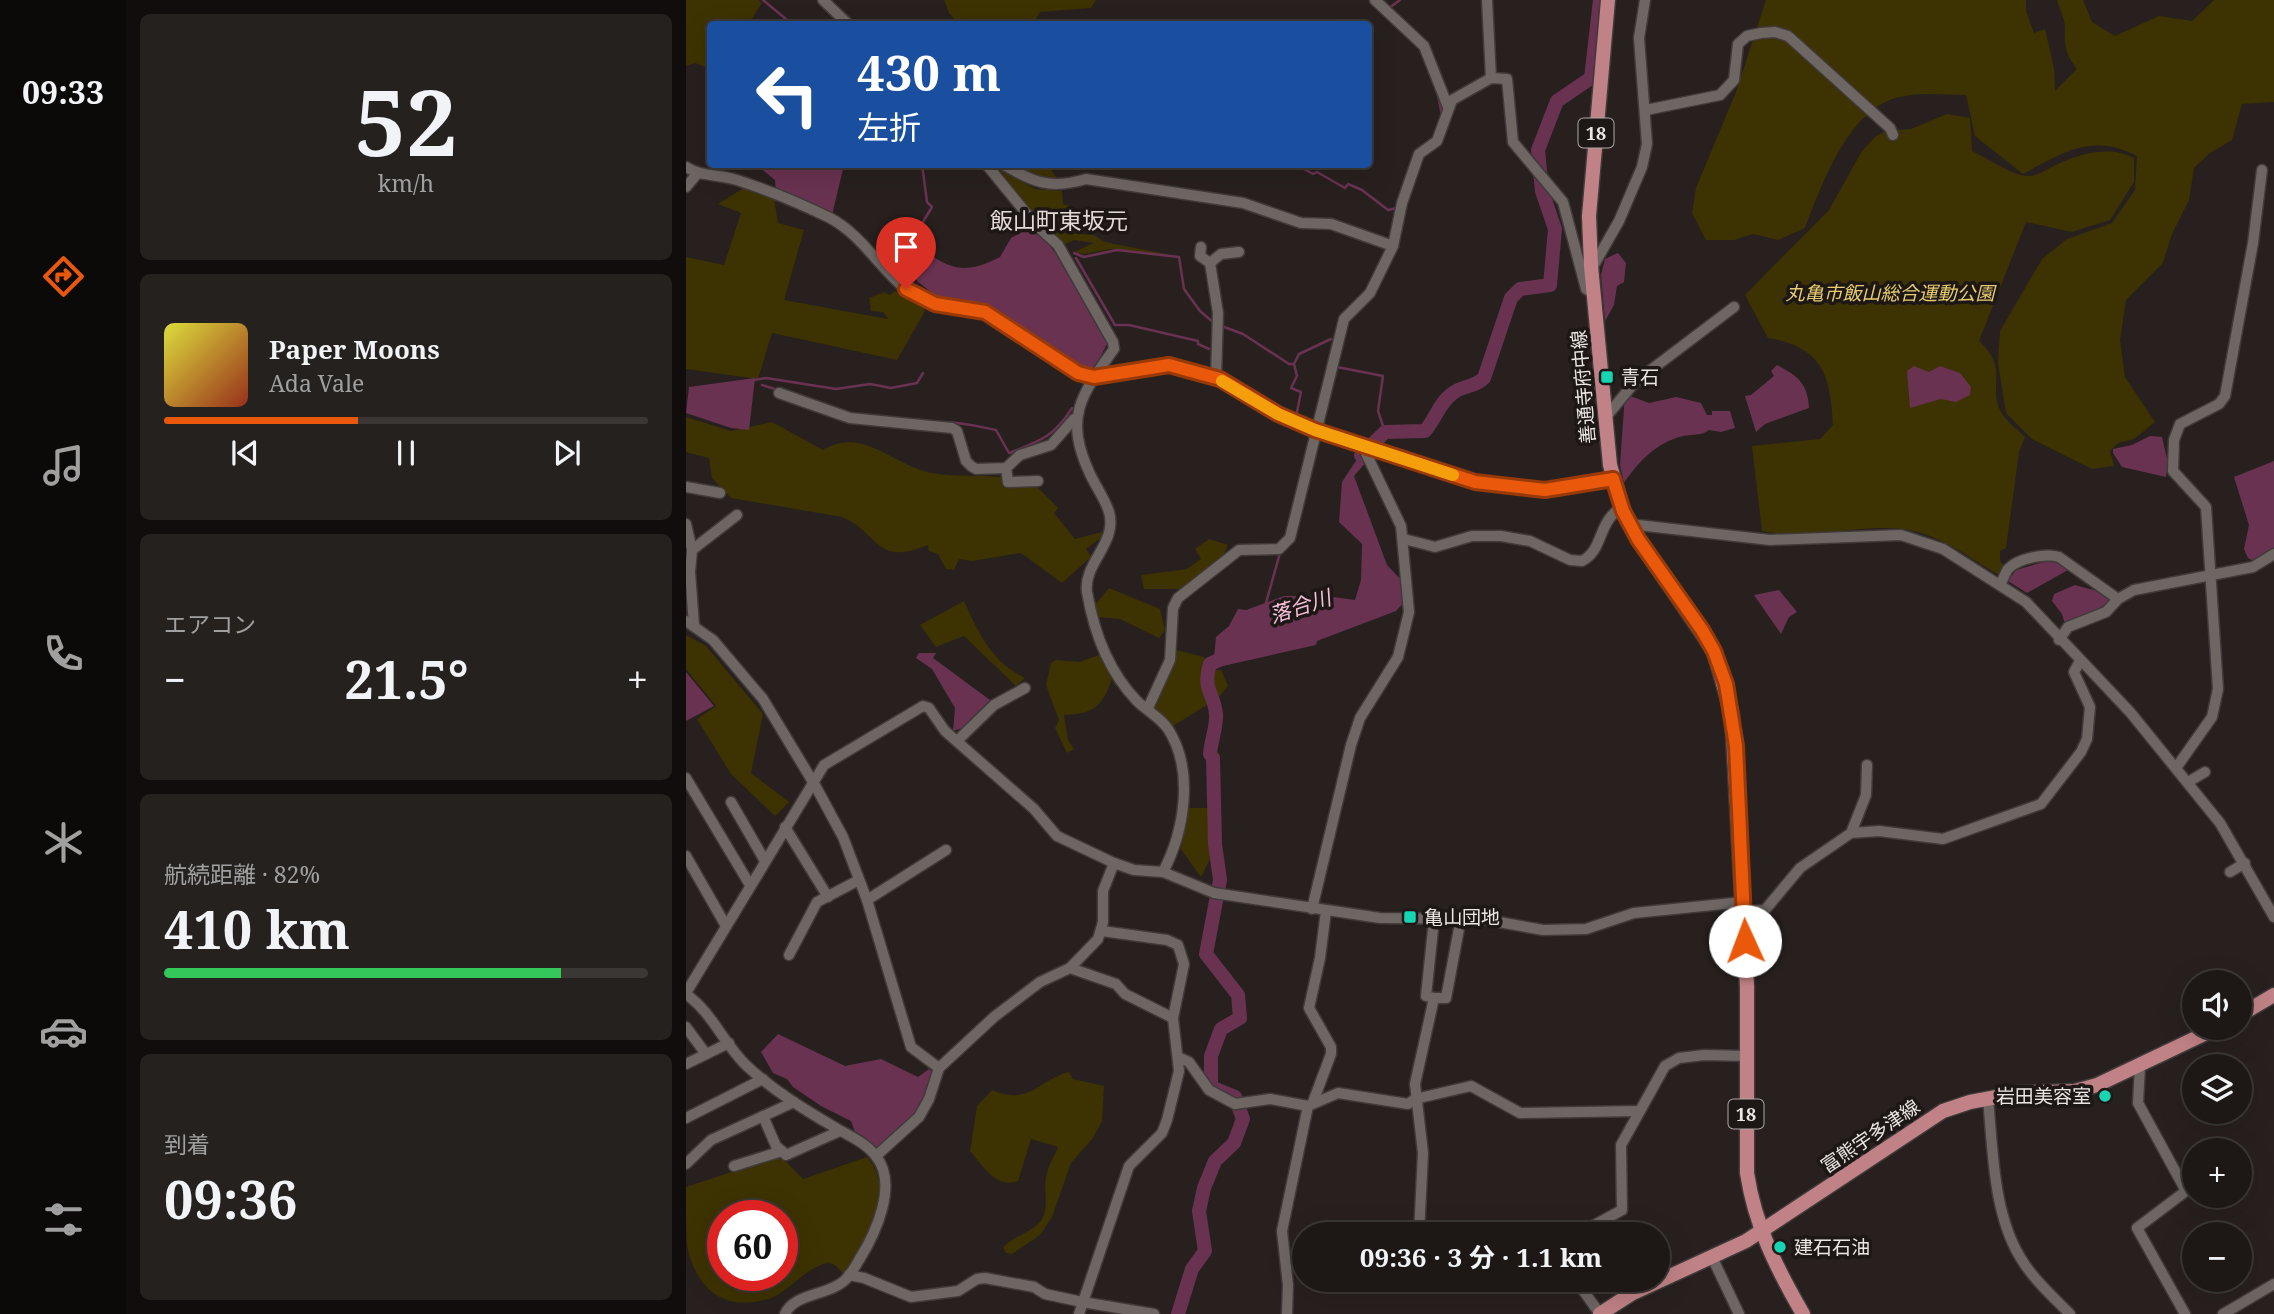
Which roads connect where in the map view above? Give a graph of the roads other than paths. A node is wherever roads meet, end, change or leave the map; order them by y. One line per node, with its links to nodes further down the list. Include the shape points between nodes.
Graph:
1 (823, 0): 8 (street)
2 (1375, 0): 10 (street, via 1424,46)
3 (1487, 0): 9 (street)
4 (1608, 0): 24 (main road, 善通寺府中線 / 18, via 1590,191)
5 (1645, 0): 7 (street)
6 (1653, 0): 7 (street)
7 (1642, 18): 11 (street, via 1639,38)
8 (845, 21)
9 (1491, 78): 10 (street, via 1452,100); 25 (street, via 1507,79 1513,142 1563,202 1586,289)
10 (1448, 107): 20 (street, via 1437,141 1419,154)
11 (1646, 110): 12 (street, via 1720,95 1734,80 1738,44 1747,36 1774,32 1804,48 1890,128); 24 (street, via 1642,167 1619,222)
12 (1892, 135)
13 (686, 167): 18 (street)
14 (989, 168): 27 (street, via 1058,245 1113,342 1114,349)
15 (1010, 168): 20 (street, via 1047,185 1064,186 1086,179 1243,203 1301,223 1331,224)
16 (710, 169): 18 (street); 27 (street, via 846,228 914,295 935,304 985,312 1066,366)
17 (2262, 170): 46 (street, via 2225,396 2219,404 2180,424 2174,440 2173,471 2206,507)
18 (697, 174): 19 (street)
19 (686, 187)
20 (1393, 246): 32 (street, via 1370,293 1344,319)
21 (1201, 247): 23 (street, via 1200,257)
22 (1239, 252): 23 (street, via 1221,254)
23 (1210, 263): 28 (street, via 1218,313)
24 (1589, 266): 25 (main road, 善通寺府中線 / 18)
25 (1593, 293): 31 (main road, 善通寺府中線 / 18)
26 (1734, 307): 31 (street, via 1635,382)
27 (1095, 375): 28 (street, via 1169,365); 30 (street)
28 (1216, 378): 32 (street)
29 (779, 393): 34 (street, via 850,418 953,428 971,466)
30 (1075, 416): 34 (street, via 1051,445 1020,455); 53 (street, via 1082,456 1111,522 1086,589 1098,640 1128,691)
31 (1605, 418): 35 (main road, 善通寺府中線 / 18)
32 (1315, 430): 33 (street); 53 (street, via 1290,538 1279,549 1238,550 1178,598 1172,615 1170,660)
33 (1368, 450): 35 (street, via 1475,482 1545,490); 43 (street)
34 (1006, 468): 36 (street, via 1008,482)
35 (1613, 479): 39 (main road, 善通寺府中線 / 18)
36 (1038, 481)
37 (686, 486): 38 (street)
38 (720, 493)
39 (1622, 507): 42 (main road, 善通寺府中線 / 18); 43 (street, via 1608,518 1596,549 1582,561 1530,541 1501,536 1472,536 1435,547)
40 (737, 515): 44 (street)
41 (686, 524): 44 (street)
42 (1629, 524): 47 (street, via 1770,540 1911,537 1943,549); 75 (main road, 善通寺府中線 / 18, via 1702,630 1721,666 1736,746)
43 (1404, 539): 76 (street, via 1409,612 1405,637 1398,657 1360,718)
44 (692, 550): 49 (street)
45 (2274, 554): 46 (street, via 2253,567)
46 (2210, 574): 48 (street, via 2134,590); 56 (street, via 2218,689 2212,717)
47 (2000, 585): 48 (street, via 2008,569 2018,563 2052,554); 50 (street, via 2026,602)
48 (2118, 599): 50 (street, via 2106,612 2068,627)
49 (690, 623): 59 (street, via 713,640 762,699)
50 (2059, 640): 51 (street)
51 (2080, 661): 56 (street); 63 (street, via 2074,672 2090,707 2087,738 2041,803 1943,839 1879,831)
52 (1025, 688): 54 (street, via 994,705)
53 (1148, 708): 69 (street, via 1168,729 1178,749 1183,789 1179,837)
54 (957, 741): 59 (street, via 923,706 824,765); 67 (street, via 1034,809 1057,836)
55 (1867, 765): 63 (street, via 1866,795)
56 (2176, 768): 60 (street)
57 (2205, 772): 60 (street)
58 (686, 778): 72 (street)
59 (812, 781): 62 (street); 71 (street, via 843,836)
60 (2188, 782): 68 (street)
61 (731, 802): 66 (street)
62 (785, 827): 66 (street); 73 (street)
63 (1851, 833): 75 (street, via 1800,868 1765,910)
64 (946, 850): 74 (street)
65 (686, 856): 81 (street)
66 (765, 860): 72 (street)
67 (1114, 863): 69 (street); 82 (street, via 1103,891)
68 (2245, 863): 70 (street); 78 (street)
69 (1163, 872): 76 (street, via 1214,893)
70 (2230, 872)
71 (859, 880): 73 (street); 74 (street)
72 (750, 885): 81 (street)
73 (828, 897): 83 (street, via 817,902)
74 (867, 900): 98 (street, via 911,1047)
75 (1744, 906): 79 (street, via 1634,913 1586,929 1543,930); 94 (main road, 善通寺府中線 / 18)
76 (1312, 909): 77 (street)
77 (1326, 911): 80 (street); 103 (street, via 1309,1008 1331,1054)
78 (2274, 917)
79 (1461, 918): 80 (street); 87 (street, via 1446,998)
80 (1434, 920): 87 (street, via 1426,996)
81 (726, 926): 85 (street)
82 (1102, 931): 84 (street); 89 (street, via 1167,940 1178,946 1184,964)
83 (789, 955)
84 (1070, 968): 89 (street, via 1116,984 1125,995); 98 (street, via 1040,982 994,1017)
85 (686, 994): 92 (street)
86 (2274, 995): 88 (main road)
87 (1434, 998): 100 (street)
88 (2252, 1008)
89 (1173, 1018): 95 (street)
90 (686, 1027): 93 (street)
91 (2192, 1040): 97 (main road, 富熊宇多津線)
92 (729, 1043): 93 (street); 99 (street)
93 (706, 1054): 96 (street)
94 (1746, 1056): 104 (street, via 1704,1055 1671,1061); 114 (main road, 善通寺府中線 / 18, via 1747,1173)
95 (1178, 1057): 103 (street, via 1189,1062 1209,1090 1237,1104 1270,1099); 119 (street, via 1179,1071 1162,1133 1129,1167)
96 (686, 1064)
97 (2140, 1066): 101 (main road, 富熊宇多津線, via 2085,1089); 128 (street, via 2138,1103 2186,1191 2137,1228)
98 (939, 1068): 109 (street, via 919,1117)
99 (764, 1079): 102 (street); 106 (street)
100 (1415, 1099): 103 (street, via 1408,1104 1338,1093); 104 (street, via 1471,1086 1520,1114); 112 (street, via 1423,1153)
101 (1988, 1099): 114 (main road, 富熊宇多津線, via 1943,1111 1922,1123); 127 (street, via 1998,1190 2010,1239 2021,1260)
102 (794, 1102): 105 (street); 107 (street)
103 (1311, 1104): 123 (street, via 1282,1231)
104 (1638, 1111): 113 (street, via 1621,1145 1622,1210)
105 (763, 1116): 108 (street); 110 (street, via 710,1140)
106 (686, 1118)
107 (841, 1131): 108 (street, via 786,1155); 109 (street)
108 (782, 1151): 111 (street)
109 (876, 1156): 116 (street, via 884,1174 884,1197 871,1239)
110 (686, 1164)
111 (734, 1166)
112 (1420, 1222)
113 (1600, 1222)
114 (1761, 1231): 115 (main road, 富熊宇多津線); 126 (main road, 善通寺府中線 / 18)
115 (1712, 1257): 124 (main road, 富熊宇多津線, via 1631,1294); 125 (street)
116 (849, 1275): 119 (street, via 911,1297 958,1291 985,1279 1034,1287); 120 (street, via 828,1291 792,1303)
117 (2274, 1284): 129 (street)
118 (1584, 1292): 124 (street)
119 (1082, 1302): 121 (street); 122 (street)
120 (785, 1314)
121 (1079, 1314)
122 (1154, 1314)
123 (1287, 1314)
124 (1600, 1314)
125 (1739, 1314)
126 (1804, 1314)
127 (2070, 1314)
128 (2185, 1314)
129 (2223, 1314)

